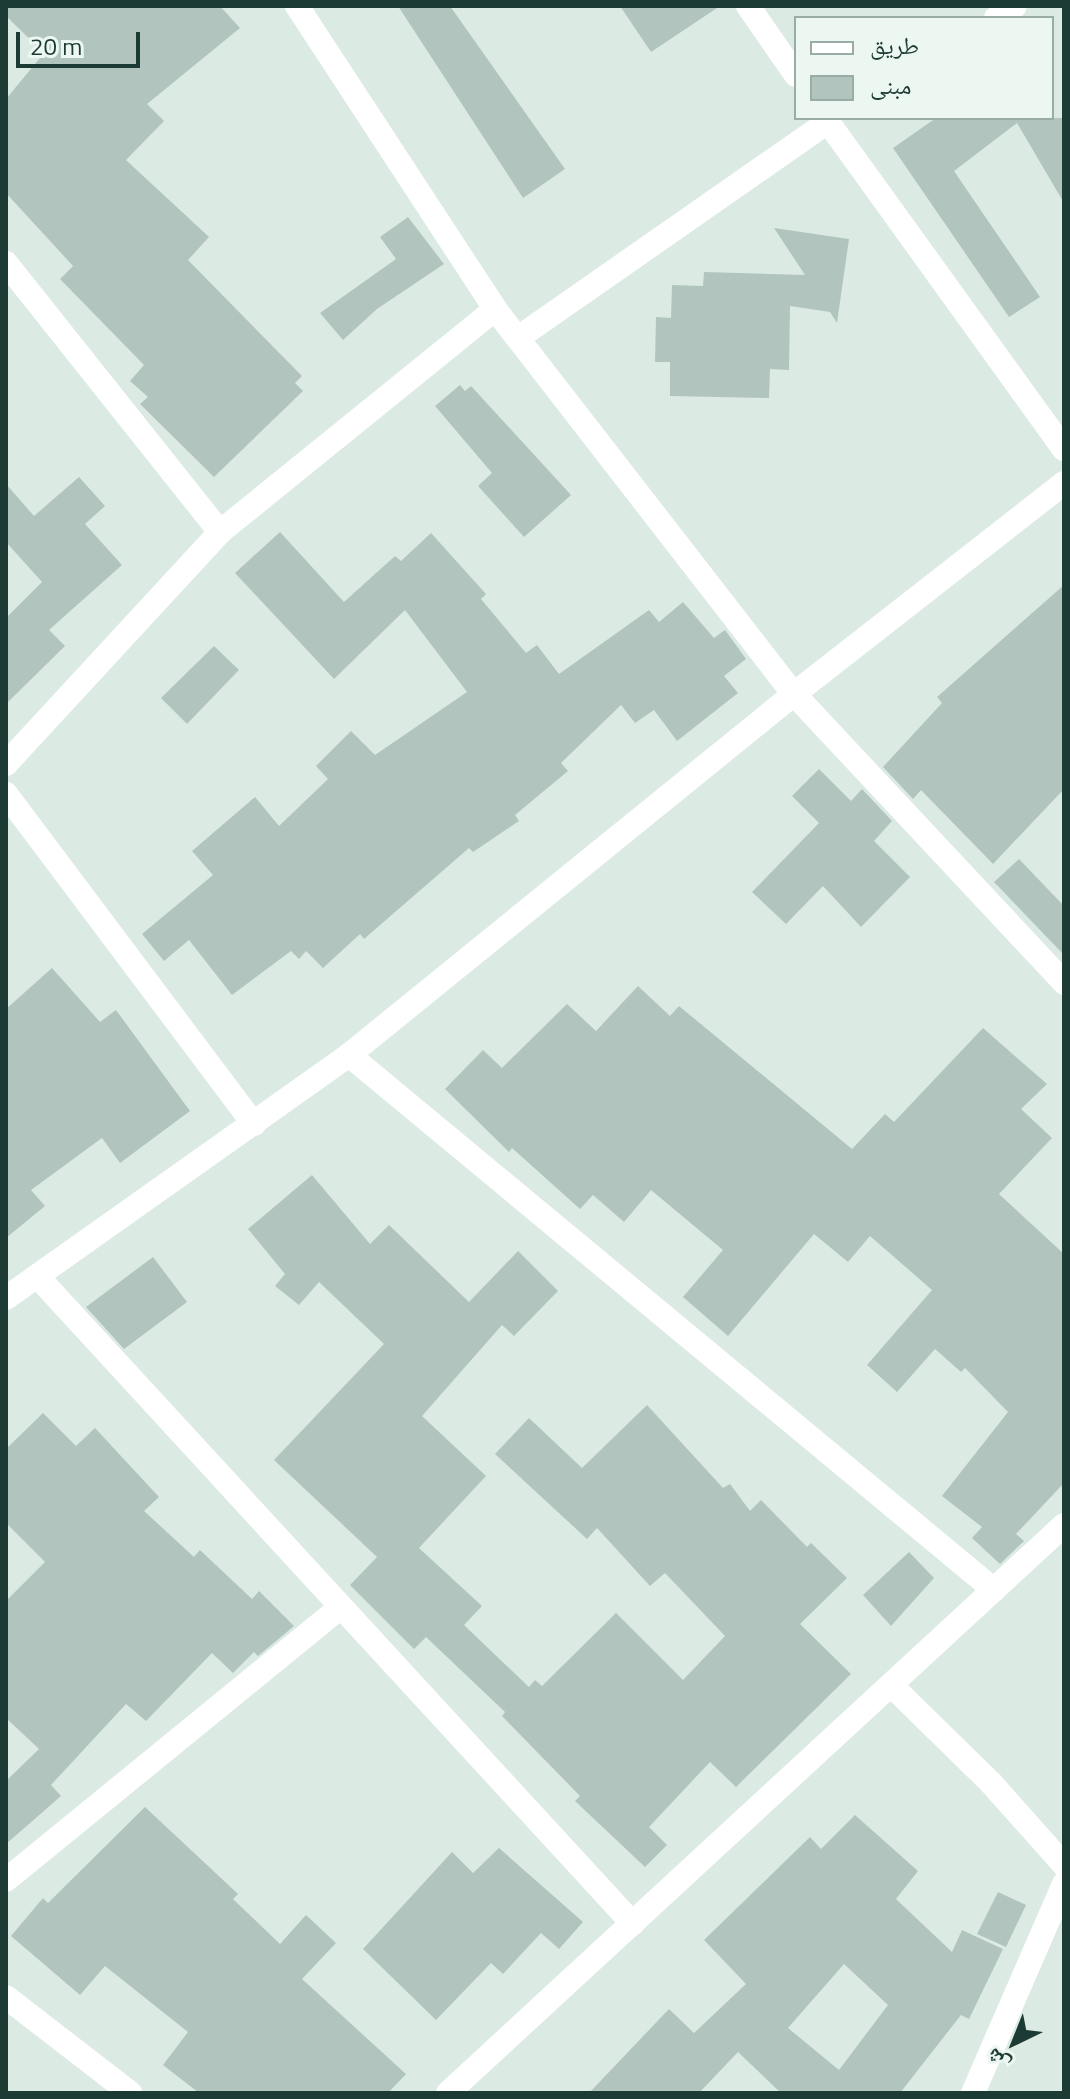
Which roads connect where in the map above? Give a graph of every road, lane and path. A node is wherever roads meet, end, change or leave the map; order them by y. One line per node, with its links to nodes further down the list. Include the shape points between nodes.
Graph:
1 (297, 6): 7 (street)
2 (748, 6): 3 (street)
3 (794, 72)
4 (828, 120): 8 (street)
5 (830, 120): 9 (street)
6 (6, 263): 11 (street)
7 (495, 309): 8 (street); 11 (street)
8 (518, 338): 12 (street)
9 (1064, 449)
10 (1064, 483): 12 (street)
11 (220, 532): 13 (street)
12 (794, 694): 15 (street); 16 (street)
13 (6, 764)
14 (6, 794): 17 (street)
15 (1064, 983)
16 (349, 1055): 17 (street); 21 (street)
17 (254, 1124): 18 (street)
18 (37, 1276): 19 (street); 22 (street)
19 (6, 1298)
20 (1064, 1525): 21 (street)
21 (994, 1590): 23 (street)
22 (341, 1607): 25 (street); 27 (street)
23 (892, 1686): 24 (street, via 991,1783); 27 (street)
24 (1064, 1865)
25 (6, 1880)
26 (1064, 1884): 31 (street)
27 (633, 1924): 30 (street)
28 (6, 1997): 29 (street)
29 (130, 2093)
30 (448, 2093)
31 (973, 2093)

